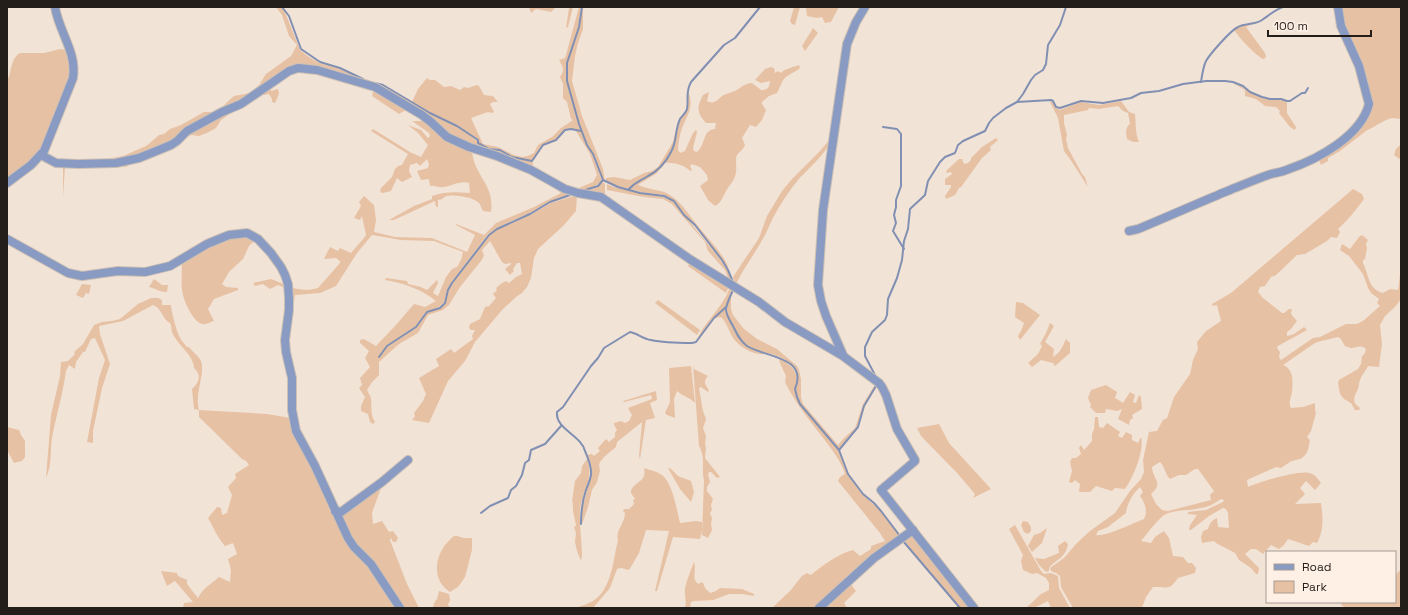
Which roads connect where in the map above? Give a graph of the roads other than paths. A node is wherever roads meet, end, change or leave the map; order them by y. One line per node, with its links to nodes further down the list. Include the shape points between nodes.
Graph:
1 (55, 7): 4 (street, via 71,51 74,70 59,115)
2 (865, 7): 8 (street, via 847,44 822,210 818,285 821,300)
3 (1338, 7): 6 (street, via 1341,26 1359,66 1369,104 1354,130 1335,146 1313,159)
4 (41, 155): 5 (street); 8 (street, via 56,163 78,164 116,163 139,158 171,145 187,131 241,104 289,71 298,68 317,70 381,90 426,118 447,137 469,147 531,170 578,194 601,197 785,322)
5 (7, 183)
6 (1129, 231)
7 (7, 239): 10 (street, via 75,276 145,272 170,266 228,235 247,234 258,239 285,275 290,298 285,340 292,378 293,420)
8 (843, 356): 11 (street, via 882,387 898,429 915,460 881,490)
9 (408, 460): 10 (street, via 354,504 341,512)
10 (335, 512): 12 (street, via 354,548 371,564)
11 (913, 530): 13 (street, via 874,558); 14 (street)
12 (400, 608)
13 (820, 608)
14 (974, 608)

